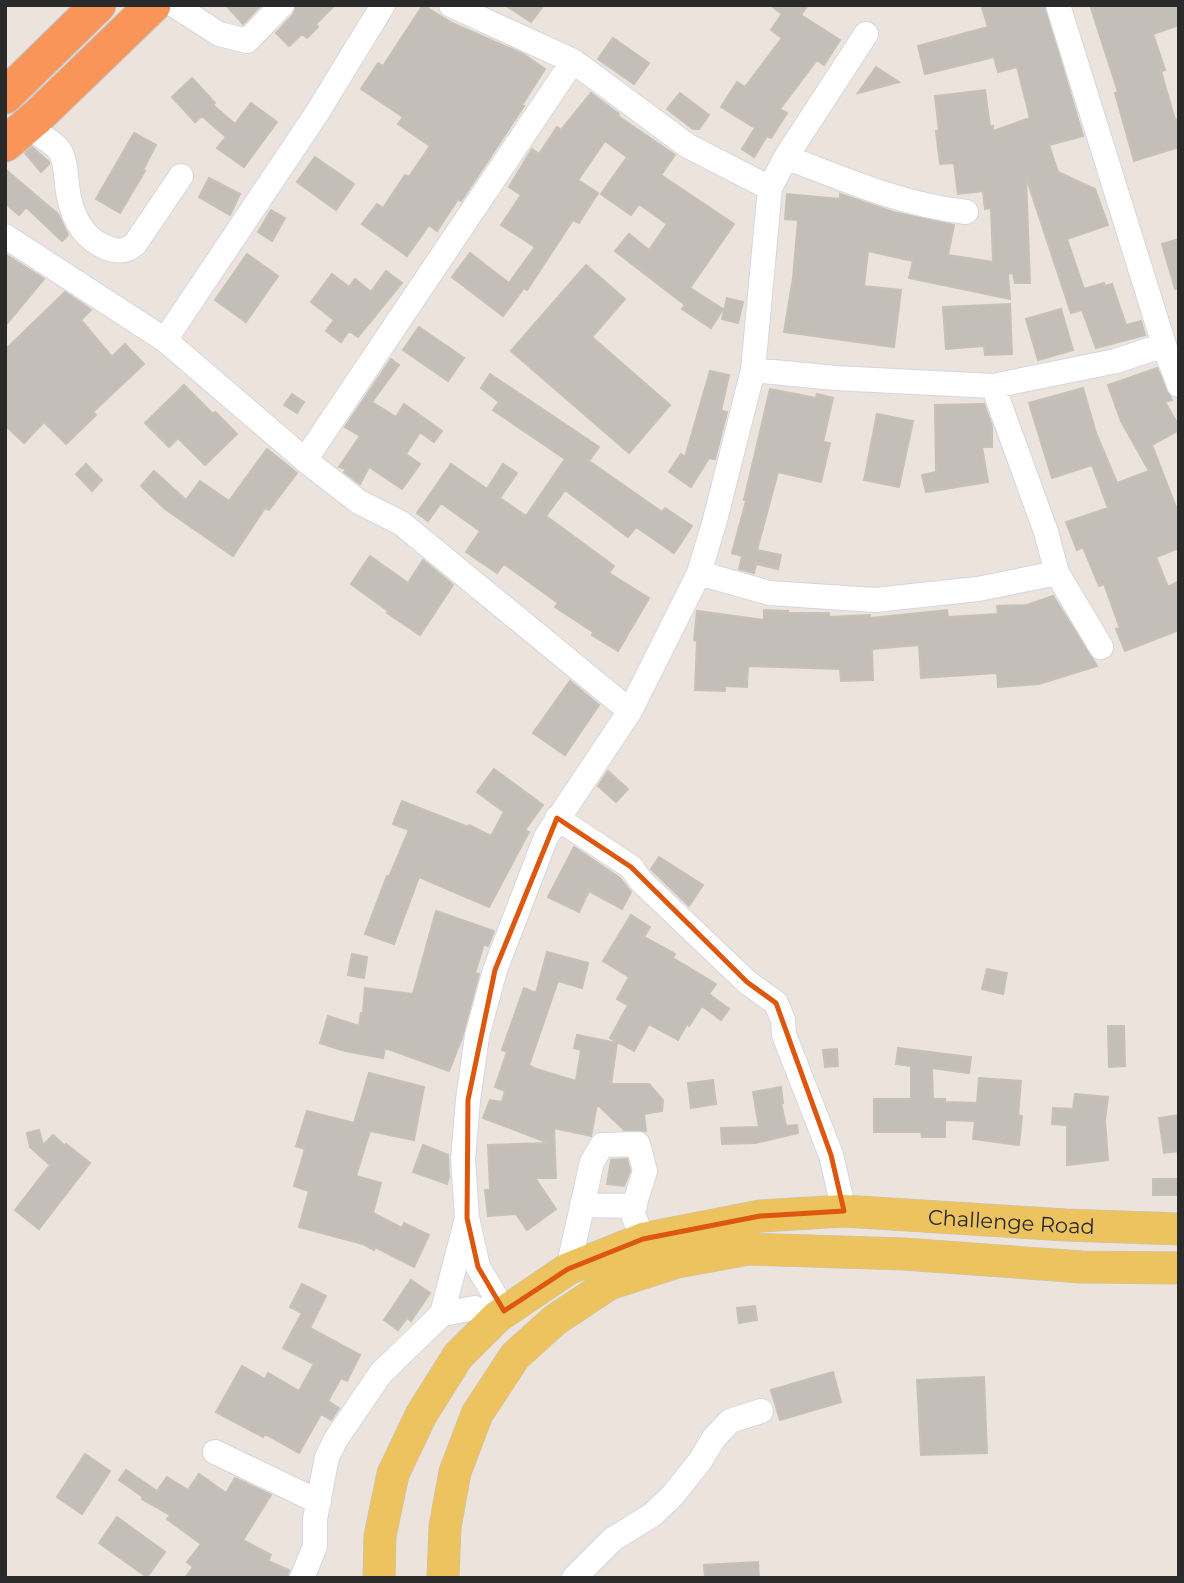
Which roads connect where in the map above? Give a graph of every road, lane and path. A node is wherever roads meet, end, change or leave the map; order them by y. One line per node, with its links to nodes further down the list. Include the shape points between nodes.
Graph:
1 (98, 5): 11 (highway)
2 (153, 5): 12 (highway)
3 (174, 5): 8 (street)
4 (282, 5): 8 (street, via 247,41 219,34)
5 (383, 5): 18 (street)
6 (451, 5): 10 (street)
7 (1058, 5): 19 (street)
8 (204, 12)
9 (866, 34): 13 (street)
10 (573, 61): 15 (street, via 688,146); 23 (street)
11 (5, 96)
12 (16, 135): 14 (street, via 61,154 81,229 91,241 110,249 126,250 135,244)
13 (786, 157): 15 (street); 16 (street, via 887,195)
14 (181, 176)
15 (770, 188): 20 (street)
16 (966, 212)
17 (5, 236): 18 (street)
18 (165, 341): 23 (street)
19 (1164, 345): 21 (street); 22 (street, via 1116,361)
20 (754, 370): 22 (street); 24 (street)
21 (1179, 384)
22 (993, 386): 25 (street)
23 (305, 460): 27 (street, via 359,502 401,523)
24 (699, 573): 25 (street, via 769,593 875,600 978,589); 27 (street)
25 (1057, 573): 26 (street)
26 (1101, 647)
27 (630, 711): 28 (street)
28 (557, 818): 31 (street, via 631,867 747,982 776,1003 831,1155); 32 (street, via 495,970 477,1036 463,1159)
29 (582, 1205): 30 (street); 30 (street, via 592,1162 602,1145 638,1144 645,1171); 36 (street)
30 (635, 1206): 34 (street, via 632,1212)
31 (844, 1211): 33 (main road, Challenge Road); 34 (main road, Challenge Road, via 760,1216)
32 (467, 1218): 37 (street); 38 (street, via 478,1267)
33 (1179, 1229)
34 (643, 1239): 36 (main road, Challenge Road)
35 (1179, 1268): 44 (main road, Challenge Road, via 749,1249 677,1262 609,1284 555,1320 515,1356 477,1414 455,1472 445,1527)
36 (568, 1269): 38 (main road, Challenge Road)
37 (442, 1314): 38 (street, via 475,1308); 41 (street, via 380,1373 347,1421 327,1457)
38 (501, 1314): 43 (main road, Challenge Road, via 458,1356 421,1415 393,1474 380,1536)
39 (761, 1411): 45 (street, via 730,1421 673,1496 613,1539)
40 (215, 1452): 41 (street)
41 (318, 1502): 42 (street, via 315,1546)
42 (302, 1578)
43 (379, 1578)
44 (443, 1578)
45 (574, 1578)

